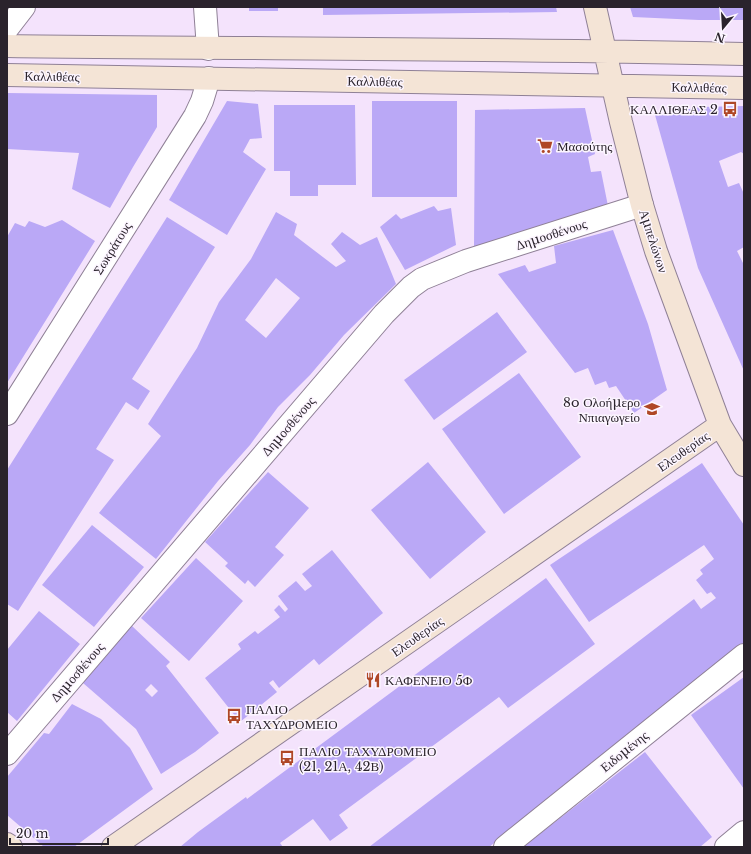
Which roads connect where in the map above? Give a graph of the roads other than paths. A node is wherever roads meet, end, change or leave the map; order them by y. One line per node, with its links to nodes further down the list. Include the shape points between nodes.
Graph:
1 (24, 7): 4 (street)
2 (205, 7): 6 (street)
3 (595, 7): 7 (street, Αμπελώνων)
4 (7, 29)
5 (7, 46): 6 (street)
6 (208, 49): 7 (street)
7 (605, 51): 8 (street); 11 (street, Αμπελώνων)
8 (744, 54)
9 (7, 75): 10 (street, Καλλιθέας)
10 (209, 78): 11 (street, Καλλιθέας); 14 (street, Σωκράτους, via 195,116)
11 (613, 86): 12 (street, Καλλιθέας); 13 (street, Αμπελώνων)
12 (744, 88)
13 (642, 205): 15 (street, Αμπελώνων); 18 (street, Δημοσθένους, via 466,262 422,279 411,287 384,314)
14 (7, 414)
15 (720, 425): 16 (street, Αμπελώνων); 22 (street, Ελευθερίας)
16 (744, 465)
17 (744, 655): 23 (street, Ειδομένης)
18 (7, 754)
19 (744, 832): 24 (street)
20 (7, 844): 21 (street)
21 (11, 847)
22 (113, 847)
23 (505, 847)
24 (726, 847)

